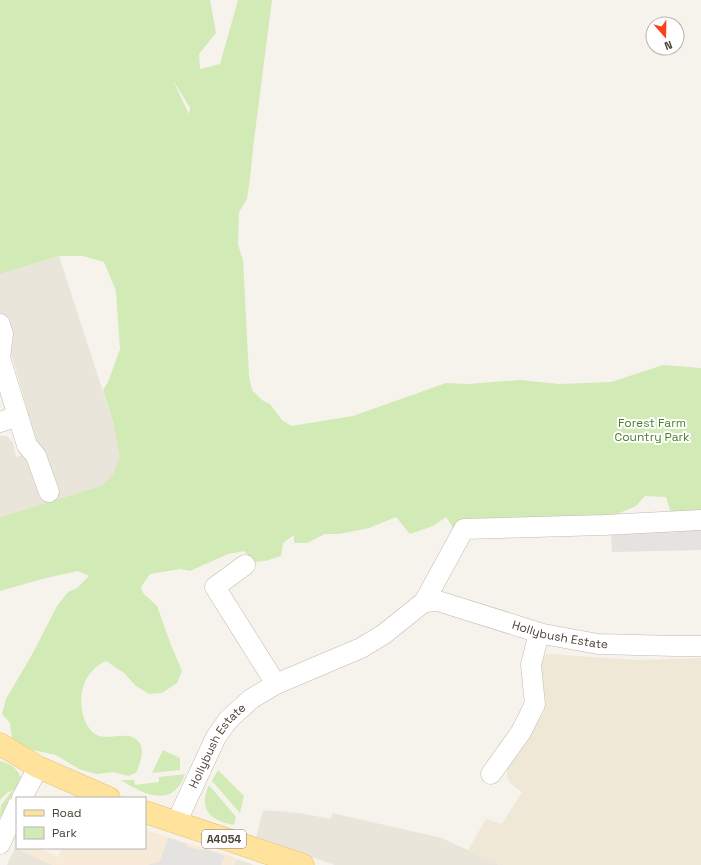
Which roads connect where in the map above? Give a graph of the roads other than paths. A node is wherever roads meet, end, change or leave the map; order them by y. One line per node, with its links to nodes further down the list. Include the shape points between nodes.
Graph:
1 (0, 324): 2 (street, via 3,334)
2 (0, 358): 3 (street)
3 (9, 419): 4 (street, via 36,456)
4 (49, 492)
5 (701, 520): 7 (street, Hollybush Estate, via 464,529)
6 (245, 565): 10 (street, via 215,587)
7 (424, 602): 8 (street, Hollybush Estate, via 438,601); 10 (street, Hollybush Estate, via 384,634 361,648)
8 (539, 633): 9 (street, Hollybush Estate, via 598,644); 13 (street, via 531,665 535,704 521,732)
9 (701, 646)
10 (276, 684): 18 (street, Hollybush Estate, via 251,700 228,720 216,737)
11 (0, 744): 12 (main road)
12 (38, 766): 14 (street); 15 (main road)
13 (491, 774)
14 (22, 797)
15 (106, 797)
16 (16, 810): 19 (street)
17 (146, 812): 18 (main road, A4054)
18 (176, 823): 20 (main road, A4054)
19 (0, 844)
20 (303, 865)

